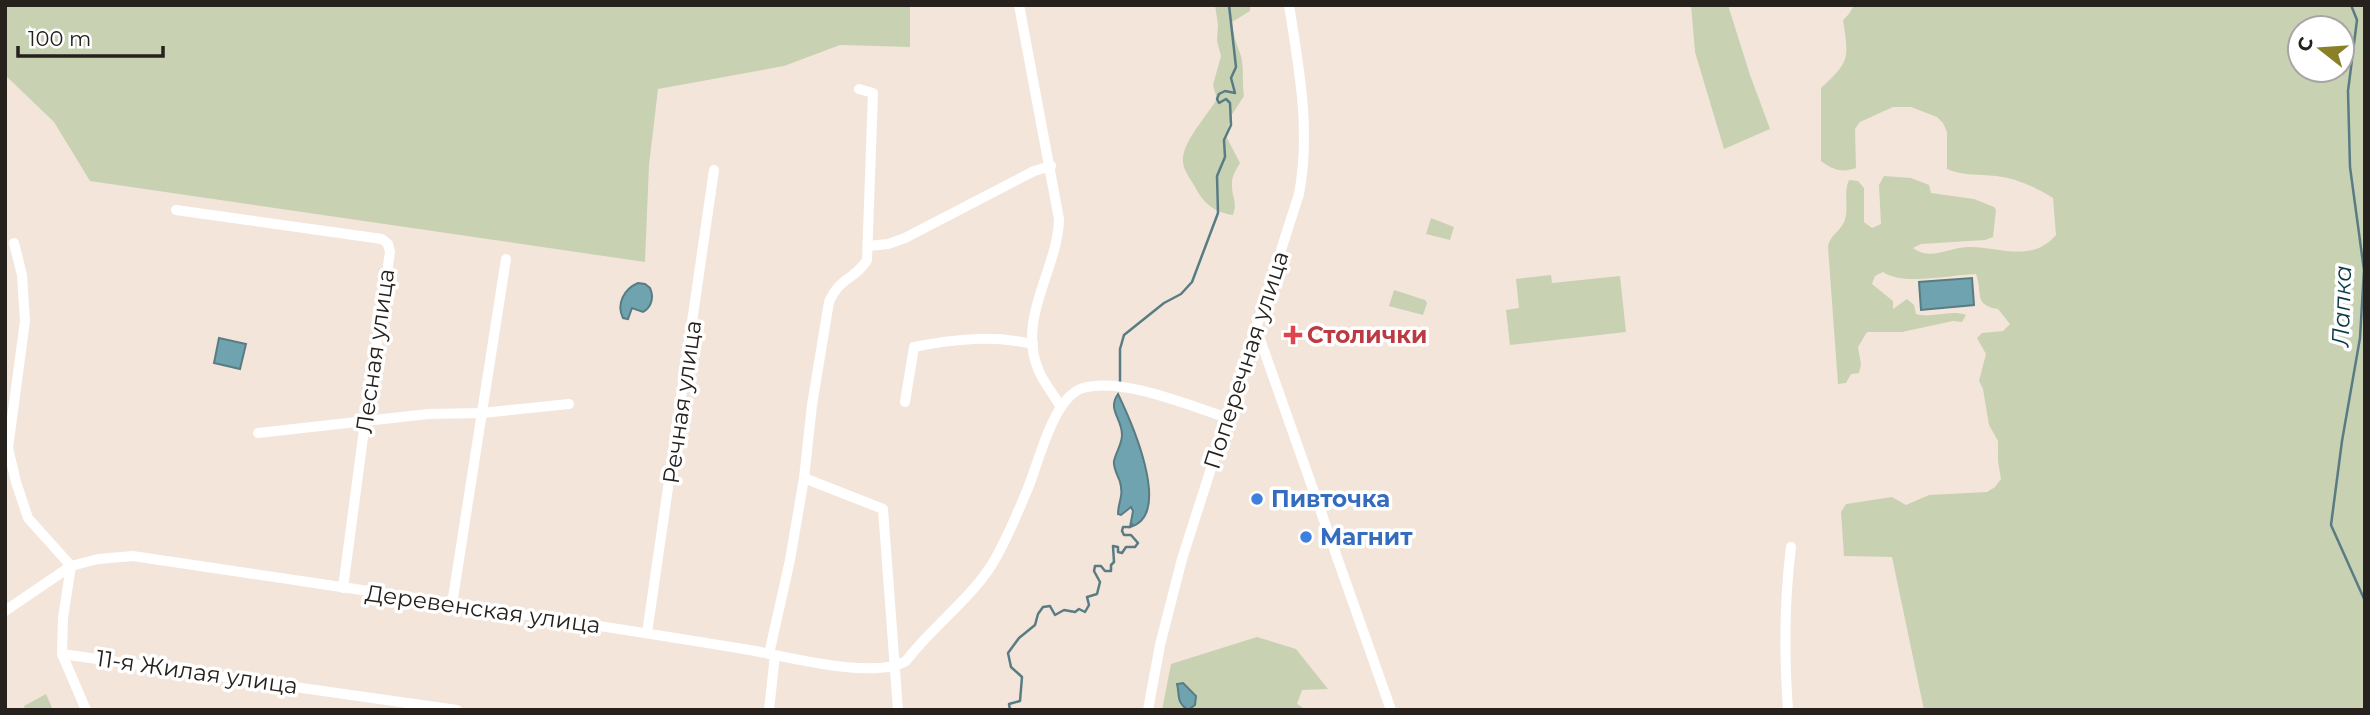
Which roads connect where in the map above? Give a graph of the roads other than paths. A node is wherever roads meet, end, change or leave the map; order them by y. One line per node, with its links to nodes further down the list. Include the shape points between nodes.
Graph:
1 (1019, 5): 4 (street)
2 (1289, 5): 10 (street, Поперечная улица, via 1303,92 1303,173)
3 (859, 89): 8 (street, via 873,93)
4 (1051, 166): 8 (street, via 905,238); 11 (street, via 1059,238 1037,302)
5 (715, 170): 27 (street, Речная улица)
6 (177, 210): 19 (street, Лесная улица, via 382,239 388,244)
7 (14, 243): 23 (street, via 25,321 8,448 29,518)
8 (868, 246): 21 (street, via 860,271 835,288 829,302)
9 (506, 259): 17 (street)
10 (1256, 328): 12 (street, Поперечная улица); 13 (street)
11 (1032, 344): 14 (street, via 984,338 914,347); 16 (street, via 1038,371)
12 (1246, 359): 13 (street, via 1259,360); 18 (street, Поперечная улица)
13 (1270, 368): 36 (street)
14 (905, 402)
15 (569, 404): 17 (street)
16 (1061, 407): 18 (street, via 1083,388 1122,387); 30 (street, via 991,566)
17 (482, 413): 19 (street); 25 (street)
18 (1228, 418): 35 (street, Поперечная улица, via 1173,592)
19 (365, 422): 20 (street); 24 (street, Лесная улица)
20 (258, 433)
21 (804, 478): 29 (street); 30 (street, via 883,509)
22 (1791, 547): 37 (street, via 1784,628)
23 (71, 566): 24 (street, Деревенская улица, via 133,556); 26 (street); 28 (street, via 62,618)
24 (343, 588): 25 (street, Деревенская улица)
25 (452, 604): 27 (street, Деревенская улица)
26 (5, 611)
27 (647, 633): 29 (street, Деревенская улица)
28 (62, 654): 31 (street); 32 (street, 11-я Жилая улица)
29 (772, 654): 30 (street, Деревенская улица, via 872,669); 33 (street)
30 (895, 667): 34 (street)
31 (86, 710)
32 (457, 710)
33 (769, 710)
34 (898, 710)
35 (1148, 710)
36 (1391, 710)
37 (1788, 710)

